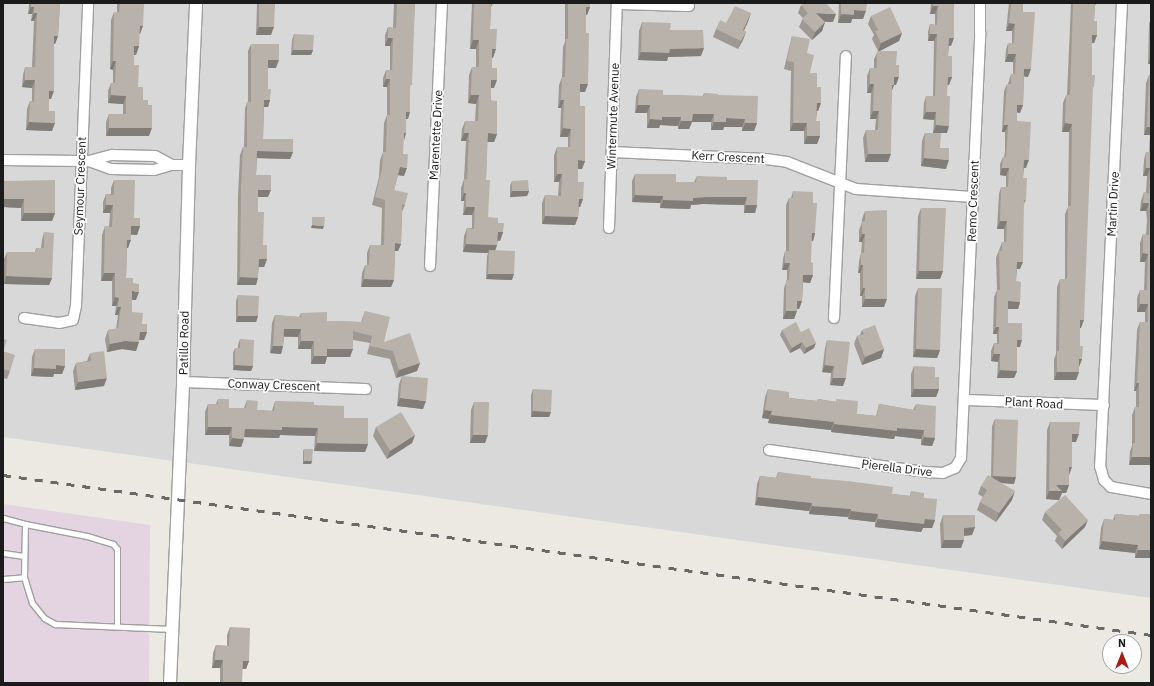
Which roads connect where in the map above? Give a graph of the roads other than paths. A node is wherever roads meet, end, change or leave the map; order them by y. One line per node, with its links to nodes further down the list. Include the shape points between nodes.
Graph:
1 (88, 3): 11 (street, Seymour Crescent)
2 (196, 3): 13 (street, Patillo Road)
3 (442, 3): 17 (street, Marentette Drive)
4 (980, 3): 15 (street, Remo Crescent)
5 (1122, 3): 23 (street, Martin Drive)
6 (617, 4): 7 (street); 9 (street, Wintermute Avenue)
7 (689, 6)
8 (846, 56): 14 (street)
9 (612, 152): 14 (street, Kerr Crescent, via 766,158 787,162); 16 (street, Wintermute Avenue)
10 (3, 160): 11 (street)
11 (85, 161): 12 (street, via 111,169 154,170); 12 (street, via 112,155 155,156); 18 (street, Seymour Crescent, via 73,320 59,323)
12 (172, 165): 13 (street)
13 (189, 165): 20 (street, Patillo Road)
14 (840, 184): 15 (street, via 856,190 874,192); 19 (street)
15 (973, 197): 22 (street, Remo Crescent)
16 (609, 228)
17 (430, 266)
18 (24, 318)
19 (834, 318)
20 (183, 382): 21 (street, Conway Crescent); 33 (street, Patillo Road)
21 (366, 389)
22 (965, 400): 23 (street, Plant Road); 24 (street, Pierella Drive, via 961,458 955,468 943,473)
23 (1104, 405): 25 (street, via 1100,466 1104,480 1111,487)
24 (768, 450)
25 (1151, 494)
26 (3, 518): 27 (lane)
27 (25, 524): 29 (lane); 32 (lane, via 87,536 113,544 117,549)
28 (3, 553): 29 (lane)
29 (24, 556): 30 (lane)
30 (24, 577): 31 (lane); 32 (lane, via 32,603 44,618 55,624)
31 (3, 579)
32 (116, 626): 33 (lane)
33 (172, 629): 34 (street, Patillo Road)
34 (170, 683)

